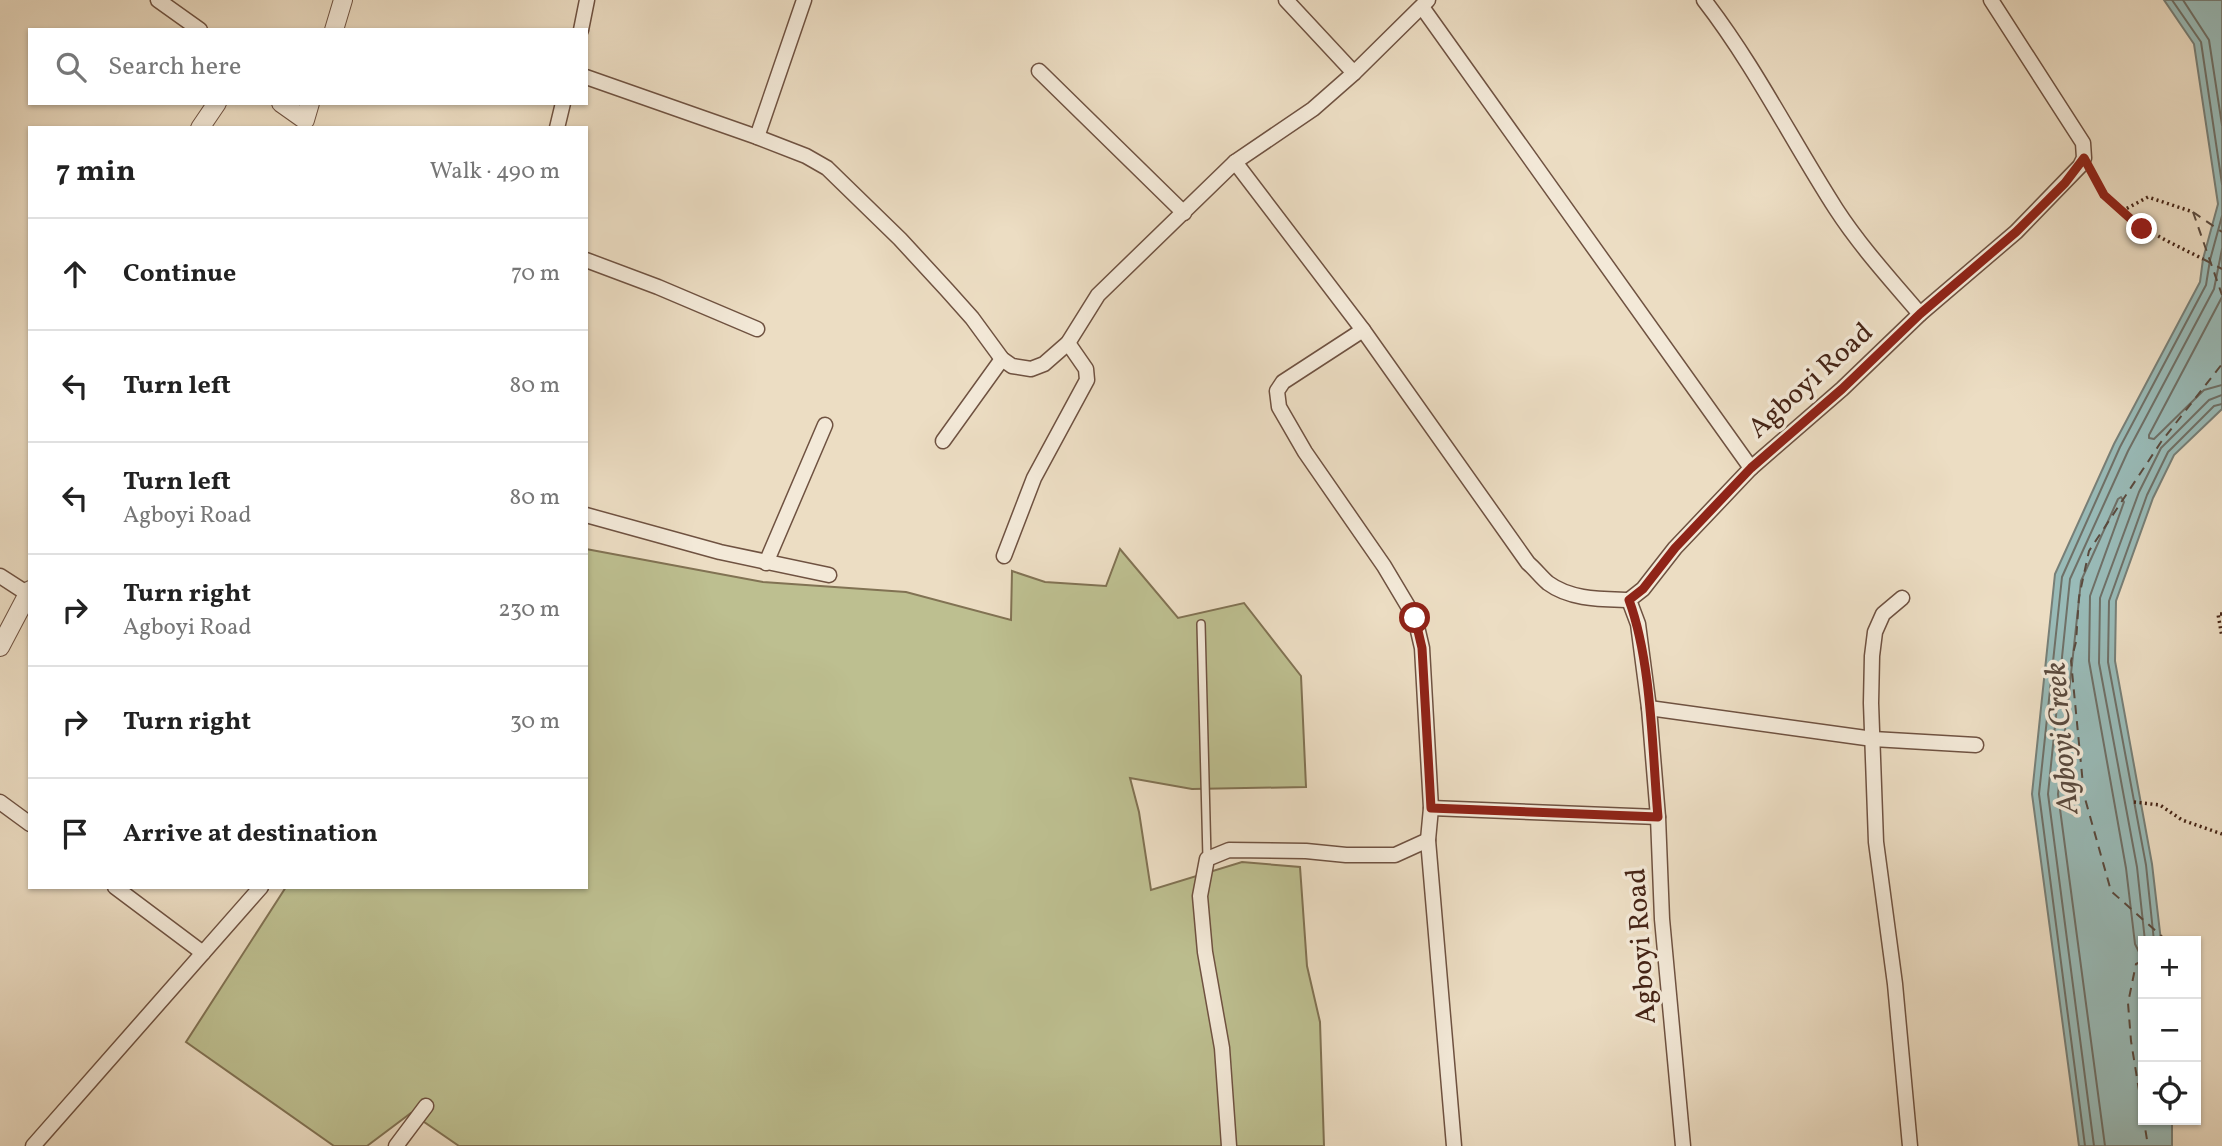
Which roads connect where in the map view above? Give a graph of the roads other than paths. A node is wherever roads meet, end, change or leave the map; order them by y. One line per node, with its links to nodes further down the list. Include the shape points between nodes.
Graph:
1 (158, 0): 9 (street)
2 (344, 0): 10 (street)
3 (587, 0): 11 (street)
4 (804, 0): 21 (street)
5 (1286, 0): 13 (street)
6 (1704, 0): 25 (street, via 1741,50 1837,210)
7 (1991, 0): 25 (street, Agboyi Road, via 2083,143 2084,158 2016,232)
8 (1425, 4): 13 (street); 32 (street)
9 (197, 28)
10 (335, 28)
11 (581, 28)
12 (1039, 71): 23 (street)
13 (1354, 73): 22 (street)
14 (588, 78): 21 (street)
15 (216, 105): 19 (street)
16 (285, 105): 18 (street)
17 (563, 105): 20 (street)
18 (309, 117)
19 (201, 126)
20 (557, 126)
21 (757, 138): 29 (street, via 827,169 909,249 972,318)
22 (1236, 162): 23 (street); 27 (street)
23 (1184, 214): 28 (street, via 1098,295)
24 (588, 261): 26 (street)
25 (1920, 314): 32 (street, Agboyi Road)
26 (757, 329)
27 (1363, 330): 41 (street, via 1528,563 1549,584 1570,593); 48 (street, via 1283,382 1277,391 1279,407 1415,618 1422,648)
28 (1068, 344): 29 (street, via 1031,369); 34 (street, via 1086,369 1087,380 1034,478)
29 (1002, 359): 31 (street)
30 (825, 425): 35 (street)
31 (943, 442)
32 (1751, 468): 41 (street, Agboyi Road)
33 (588, 516): 35 (street)
34 (1004, 556)
35 (765, 563): 36 (street)
36 (830, 575)
37 (0, 576): 38 (street)
38 (28, 591)
39 (28, 594): 43 (street)
40 (1902, 598): 45 (street, via 1883,614 1875,632)
41 (1629, 600): 44 (street, Agboyi Road, via 1638,624)
42 (1201, 624): 52 (lane)
43 (0, 647)
44 (1648, 708): 45 (street); 49 (street, Agboyi Road)
45 (1873, 739): 46 (street); 62 (street, via 1876,842)
46 (1976, 745)
47 (0, 802): 50 (street)
48 (1431, 808): 49 (street); 51 (street)
49 (1658, 817): 61 (street, Agboyi Road, via 1662,919)
50 (28, 823)
51 (1428, 840): 52 (street, via 1395,855 1229,850); 60 (street)
52 (1207, 859): 59 (street, via 1200,896 1222,1048)
53 (118, 889): 55 (street)
54 (259, 889): 55 (street)
55 (203, 953): 57 (street)
56 (426, 1106): 58 (street)
57 (33, 1146)
58 (396, 1146)
59 (1229, 1146)
60 (1454, 1146)
61 (1683, 1146)
62 (1910, 1146)

